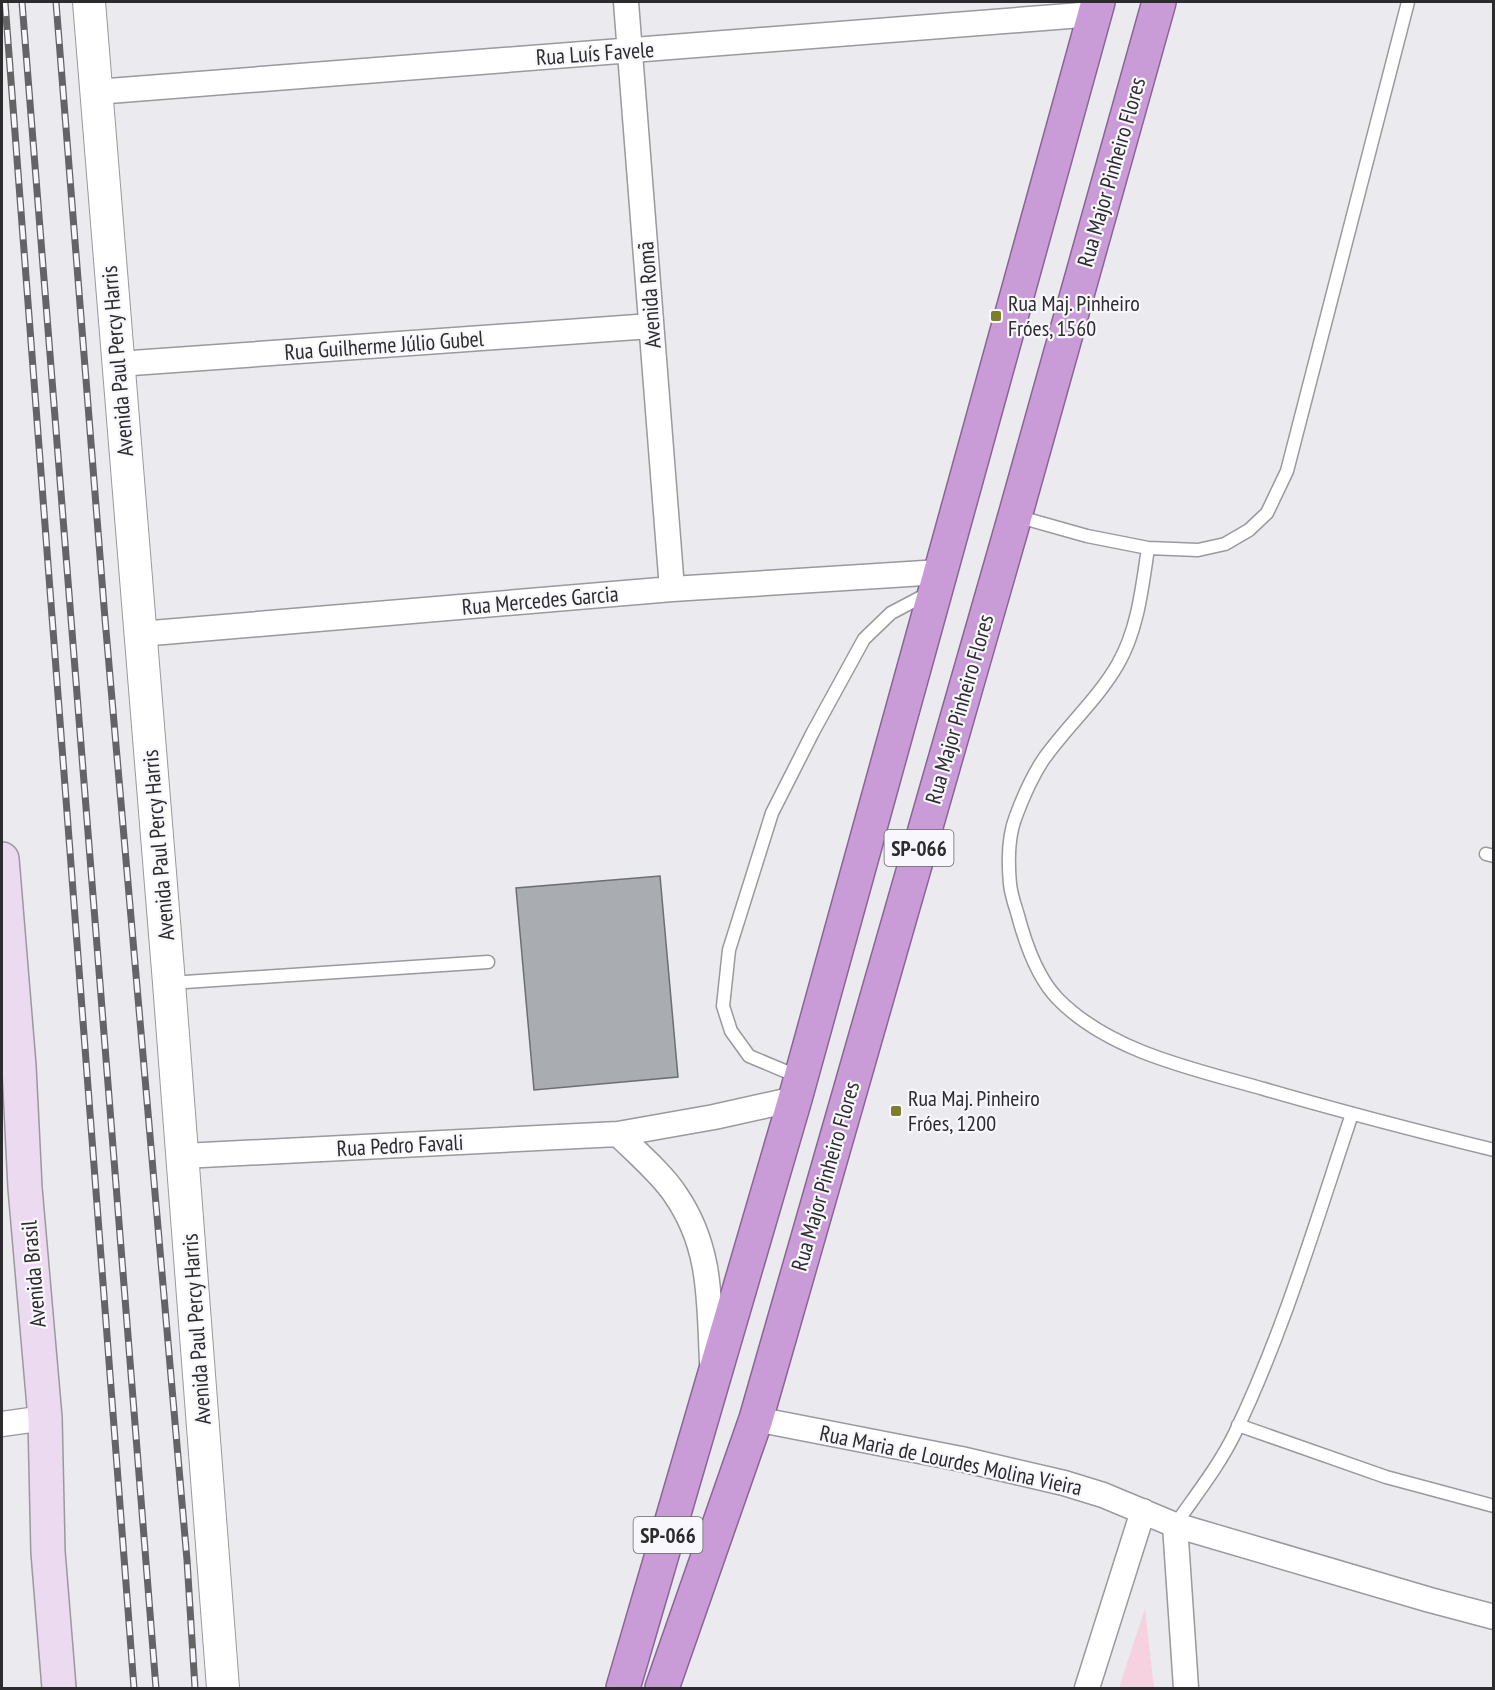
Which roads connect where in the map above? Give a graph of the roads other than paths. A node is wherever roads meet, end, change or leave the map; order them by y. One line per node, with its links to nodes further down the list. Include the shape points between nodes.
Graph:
1 (89, 2): 8 (street, Avenida Paul Percy Harris)
2 (626, 2): 7 (street, Avenida Romã)
3 (1159, 2): 11 (highway, Rua Major Pinheiro Flores / SP-066)
4 (1408, 2): 12 (lane, via 1287,471 1267,513 1225,544 1198,550)
5 (1096, 8): 6 (street, Rua Luís Favele); 13 (highway, SP-066)
6 (1021, 10): 7 (street, Rua Luís Favele)
7 (630, 50): 8 (street, Rua Luís Favele); 9 (street, Avenida Romã)
8 (96, 92): 10 (street, Avenida Paul Percy Harris)
9 (651, 326): 10 (street, Rua Guilherme Júlio Gubel); 14 (street, Avenida Romã)
10 (118, 364): 15 (street, Avenida Paul Percy Harris)
11 (1015, 516): 12 (lane); 28 (highway, Rua Major Pinheiro Flores / SP-066)
12 (1148, 548): 20 (lane, via 1131,637 1104,684 1044,759 1014,819 1010,886 1023,935 1037,969 1056,998 1121,1044 1174,1064)
13 (938, 581): 14 (street, Rua Mercedes Garcia); 19 (highway, SP-066); 19 (lane, via 891,613 864,639 772,813 729,950 723,1006 731,1031 749,1056)
14 (672, 589): 15 (street, Rua Mercedes Garcia)
15 (140, 634): 18 (street, Avenida Paul Percy Harris)
16 (2, 859): 25 (main road, Avenida Brasil)
17 (489, 962): 18 (lane)
18 (169, 983): 23 (street, Avenida Paul Percy Harris)
19 (798, 1088): 21 (street, Rua Pedro Favali, via 714,1117); 26 (highway, SP-066)
20 (1352, 1114): 22 (lane); 30 (lane, via 1273,1347)
21 (618, 1134): 23 (street, Rua Pedro Favali); 26 (street, via 675,1193 697,1233 708,1281)
22 (1494, 1150)
23 (183, 1156): 36 (street, Avenida Paul Percy Harris)
24 (2, 1159): 25 (main road)
25 (26, 1188): 27 (main road, Avenida Brasil)
26 (712, 1382): 37 (highway, SP-066)
27 (45, 1418): 29 (street); 35 (main road, Avenida Brasil, via 48,1552)
28 (756, 1419): 32 (street, Rua Maria de Lourdes Molina Vieira, via 1064,1483); 38 (highway, Rua Major Pinheiro Flores / SP-066)
29 (2, 1424)
30 (1238, 1425): 31 (lane, via 1386,1477); 33 (lane)
31 (1494, 1506)
32 (1143, 1511): 33 (street, Rua Maria de Lourdes Molina Vieira); 39 (street)
33 (1175, 1526): 34 (street, Rua Maria de Lourdes Molina Vieira); 40 (street)
34 (1494, 1617)
35 (59, 1689)
36 (223, 1689)
37 (623, 1689)
38 (663, 1689)
39 (1087, 1689)
40 (1186, 1689)

